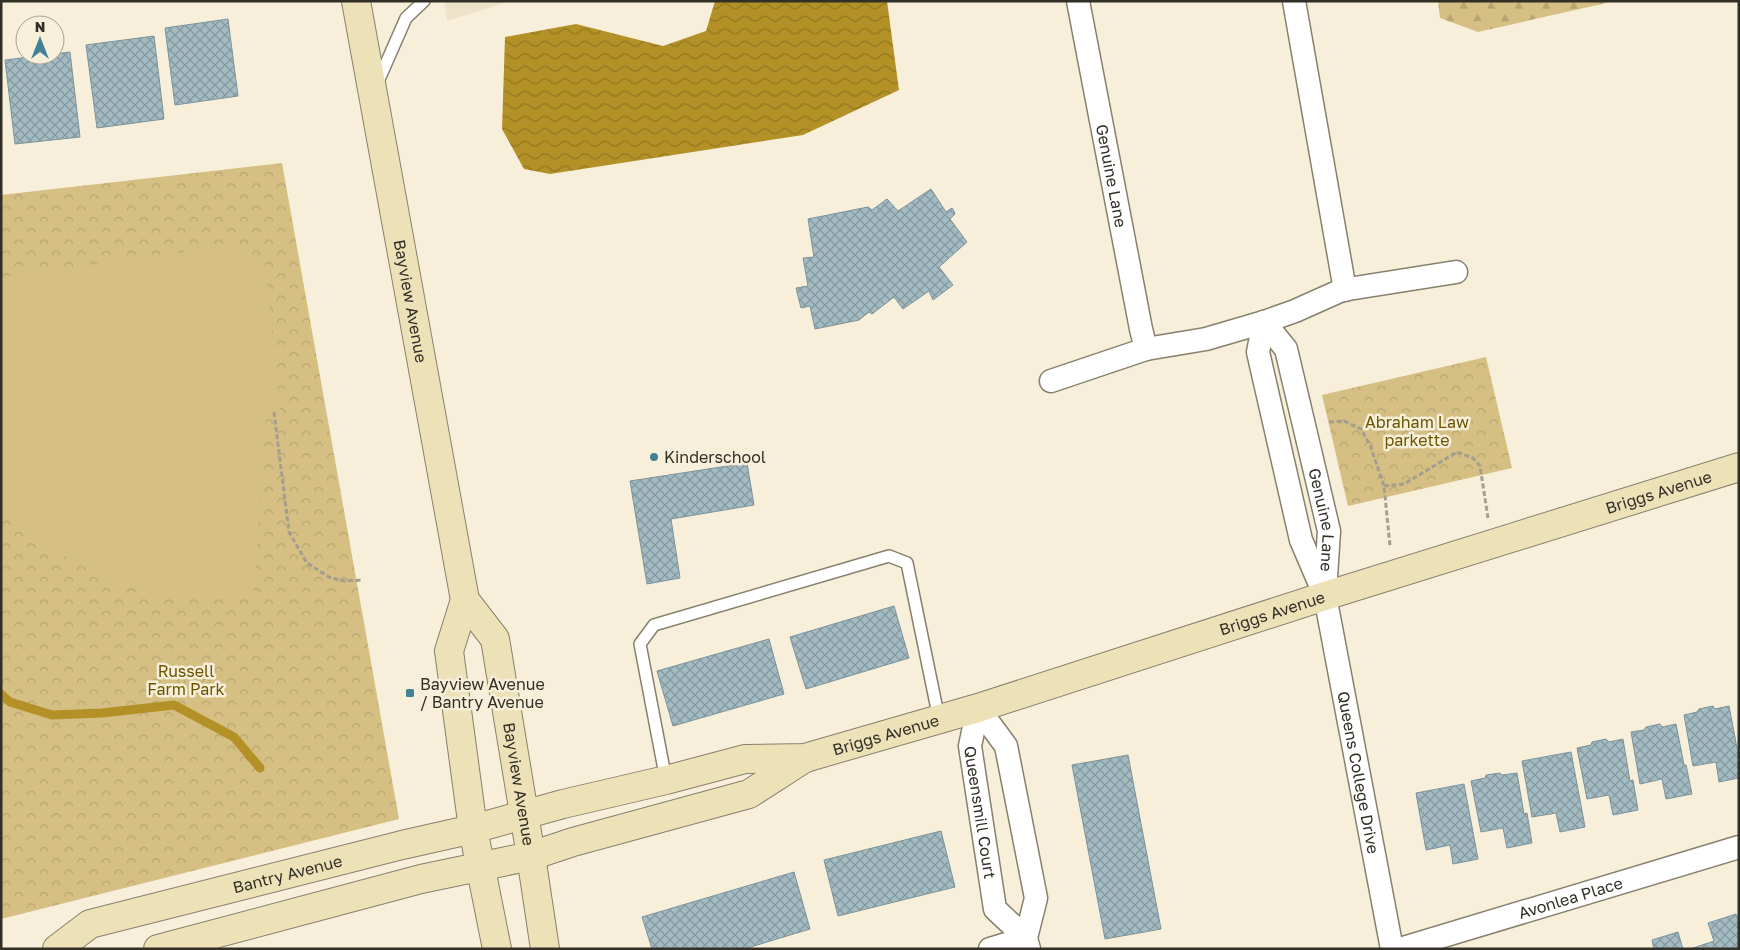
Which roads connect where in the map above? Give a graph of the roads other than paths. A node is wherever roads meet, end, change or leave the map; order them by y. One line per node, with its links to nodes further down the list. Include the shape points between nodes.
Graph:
1 (356, 1): 5 (street, Bayview Avenue)
2 (424, 1): 5 (lane, via 406,18)
3 (1078, 1): 9 (street, Genuine Lane)
4 (1294, 1): 7 (street)
5 (373, 95): 13 (street, Bayview Avenue)
6 (1456, 272): 7 (street)
7 (1345, 290): 8 (street)
8 (1264, 322): 9 (street, via 1206,339); 12 (street, Genuine Lane, via 1258,352 1301,540); 12 (street, Genuine Lane, via 1286,349 1329,531)
9 (1146, 349): 10 (street)
10 (1051, 381)
11 (1739, 467): 12 (street, Briggs Avenue)
12 (1325, 596): 14 (street, Briggs Avenue); 29 (street, Queens College Drive)
13 (465, 600): 18 (street, Bayview Avenue, via 495,638); 19 (street, Bayview Avenue, via 449,651)
14 (978, 708): 15 (street, Briggs Avenue); 23 (street, Queensmill Court, via 1006,746 1036,898); 23 (street, Queensmill Court, via 970,746 995,909)
15 (940, 719): 16 (street, Briggs Avenue); 17 (lane, via 906,563 889,556 654,625 640,644)
16 (805, 758): 17 (street, Briggs Avenue, via 745,759); 21 (street, Briggs Avenue, via 750,794)
17 (666, 780): 18 (street, Briggs Avenue)
18 (524, 816): 19 (street, Bantry Avenue); 21 (street, Bayview Avenue)
19 (473, 829): 22 (street, Bayview Avenue); 24 (street, Bantry Avenue, via 90,924)
20 (1739, 847): 30 (street, Avonlea Place)
21 (531, 856): 22 (street); 27 (street, Bayview Avenue)
22 (482, 866): 25 (street, via 420,879); 26 (street, Bayview Avenue)
23 (1027, 943): 28 (street)
24 (57, 949)
25 (158, 949)
26 (497, 949)
27 (544, 949)
28 (990, 949)
29 (1392, 949)
30 (1400, 949)

